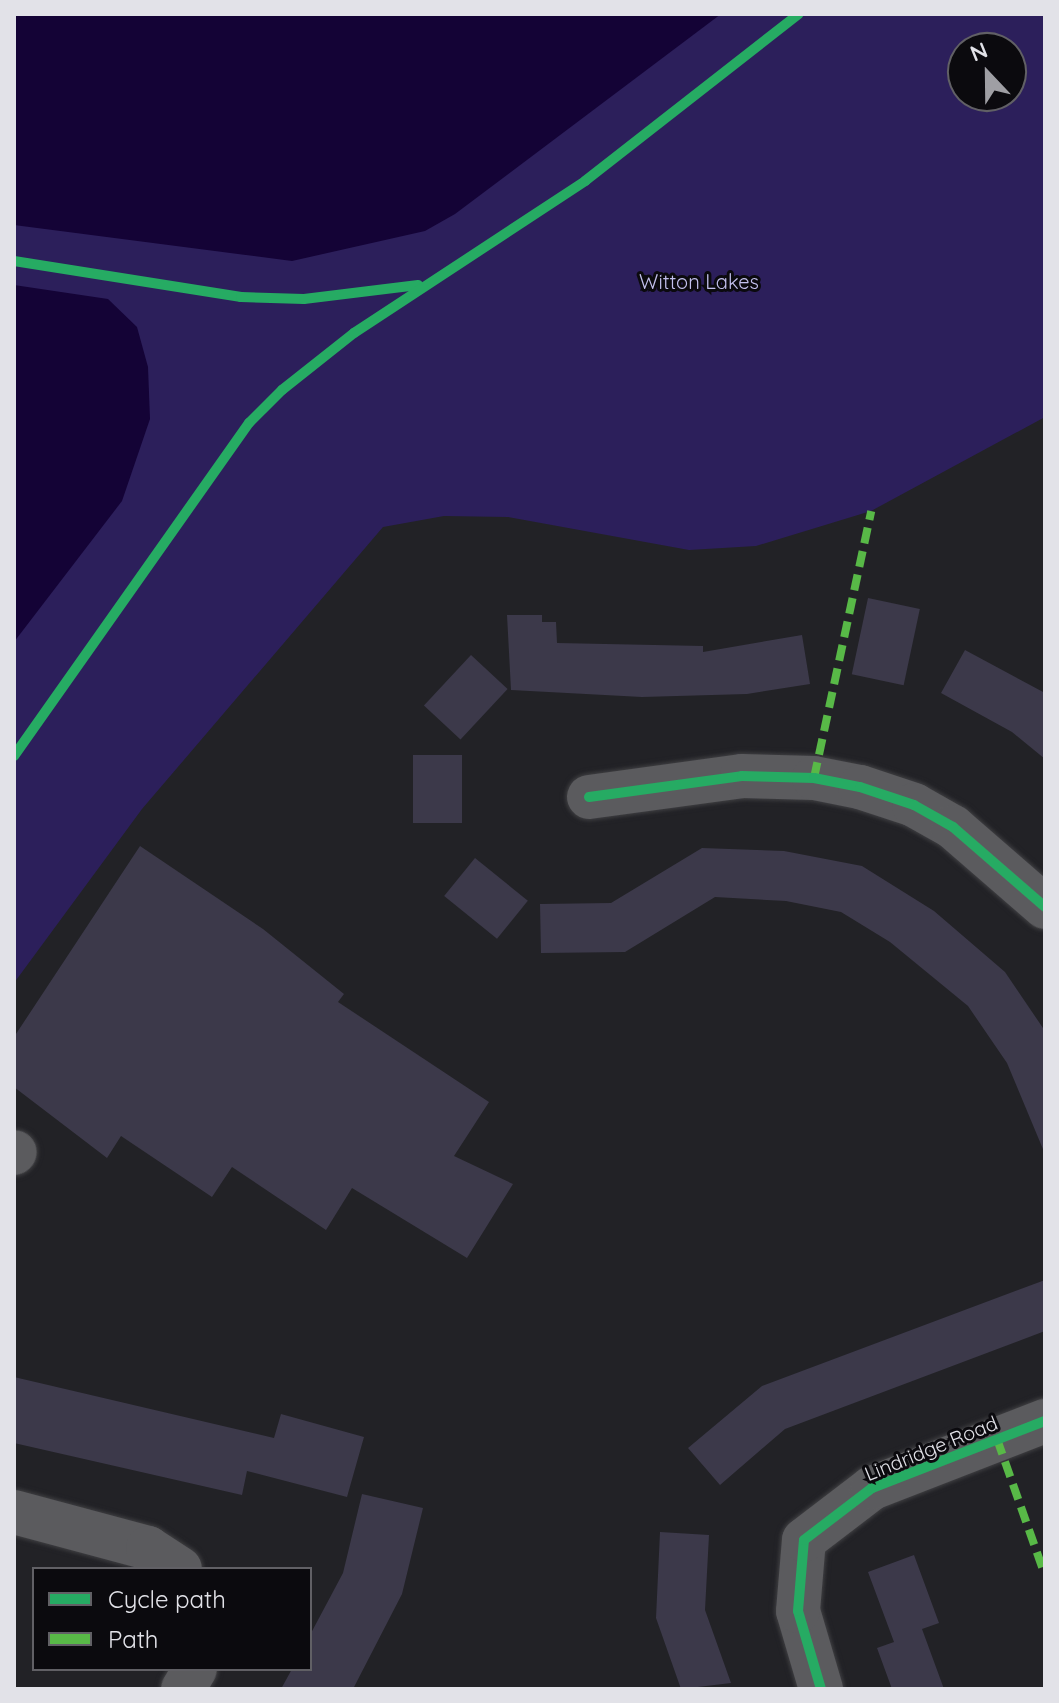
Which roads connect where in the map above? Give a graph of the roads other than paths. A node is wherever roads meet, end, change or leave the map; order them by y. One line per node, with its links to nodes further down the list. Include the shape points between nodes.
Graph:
1 (589, 797): 2 (street, via 742,776 814,778 860,787 914,805 953,827)
2 (1045, 907)
3 (1045, 1421): 8 (street, Lindridge Road, via 872,1488 804,1540 798,1611)
4 (14, 1512): 5 (street, via 148,1548)
5 (177, 1567)
6 (194, 1671): 7 (street)
7 (183, 1689)
8 (821, 1689)

